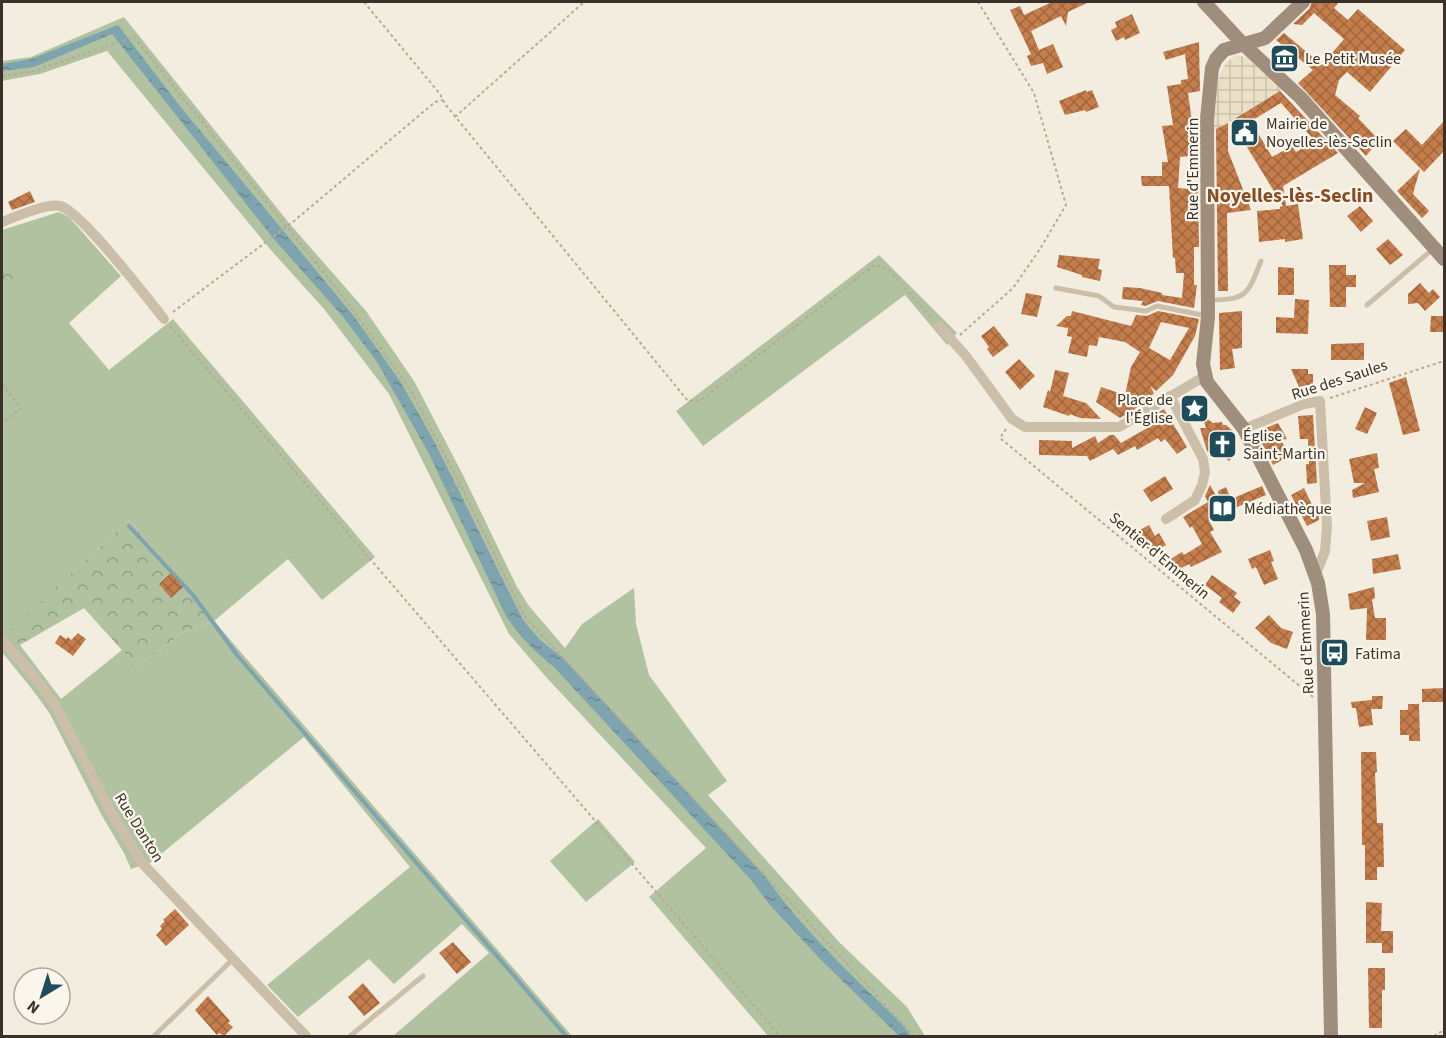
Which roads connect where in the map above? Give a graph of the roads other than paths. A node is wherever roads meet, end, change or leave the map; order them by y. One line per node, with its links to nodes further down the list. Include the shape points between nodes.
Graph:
1 (1204, 2): 3 (main road)
2 (1303, 2): 3 (main road, Rue d'Emmerin, via 1265,38)
3 (1242, 43): 5 (main road, via 1295,92); 9 (main road, Rue d'Emmerin, via 1224,50 1211,72 1207,119)
4 (2, 222): 12 (street, via 49,206 65,208 80,220)
5 (1434, 248): 6 (main road); 10 (lane)
6 (1444, 259)
7 (1261, 261): 9 (lane, via 1246,292 1231,300)
8 (1056, 288): 11 (lane, via 1099,296 1114,307 1146,310 1157,306)
9 (1208, 300): 11 (main road, Rue d'Emmerin)
10 (1367, 305)
11 (1208, 317): 14 (main road, Rue d'Emmerin)
12 (164, 319)
13 (939, 326): 15 (street, via 1012,419 1030,428 1119,427)
14 (1205, 376): 15 (street); 16 (main road, Rue d'Emmerin, via 1210,388)
15 (1170, 396): 17 (street, via 1203,459 1205,472 1195,500)
16 (1244, 429): 18 (main road, Rue d'Emmerin); 18 (street, Rue des Saules, via 1320,401 1327,527 1325,551)
17 (1166, 519)
18 (1316, 574): 25 (main road, Rue d'Emmerin, via 1323,614)
19 (2, 639): 20 (street, Rue Danton, via 55,705 137,856)
20 (233, 959): 22 (lane); 23 (street, Rue Danton)
21 (423, 976): 24 (lane)
22 (154, 1036)
23 (306, 1036)
24 (350, 1036)
25 (1331, 1036)

